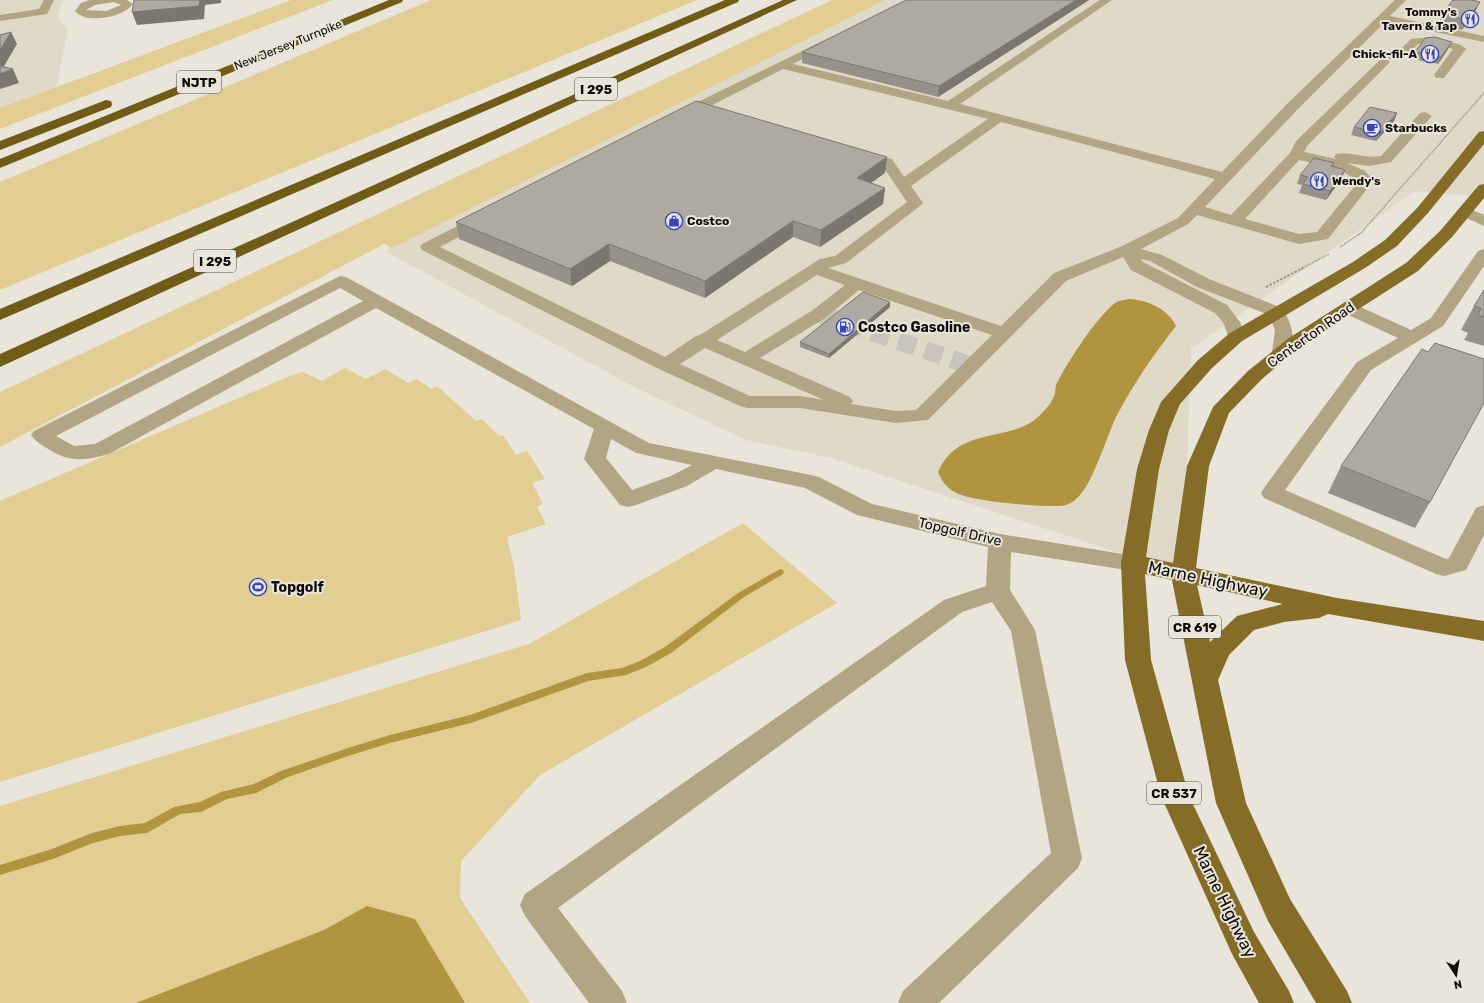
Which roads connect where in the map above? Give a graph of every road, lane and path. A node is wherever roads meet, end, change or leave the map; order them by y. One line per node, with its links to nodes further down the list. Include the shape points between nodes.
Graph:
1 (49, 0): 12 (street, via 43,12)
2 (110, 0): 3 (street, via 88,4 80,11 88,14 111,12 128,4)
3 (118, 0)
4 (367, 0): 10 (highway, New Jersey Turnpike)
5 (398, 0): 30 (highway, New Jersey Turnpike / NJTP)
6 (734, 0): 50 (highway, I 295)
7 (792, 0): 57 (highway, I 295)
8 (1107, 0): 20 (street)
9 (1401, 0): 11 (street)
10 (354, 5)
11 (1386, 15): 13 (street); 15 (street); 31 (street)
12 (0, 18)
13 (1484, 32)
14 (838, 37): 16 (street)
15 (1484, 39)
16 (783, 65): 20 (street); 21 (street)
17 (1440, 74): 29 (street, via 1460,49 1432,40 1415,40 1404,53 1387,59)
18 (1484, 93): 40 (path, via 1361,233)
19 (115, 100): 27 (highway)
20 (950, 105): 24 (street)
21 (695, 108): 22 (street); 25 (street)
22 (721, 115)
23 (1425, 116): 29 (street, via 1386,159 1377,162)
24 (998, 118): 31 (street); 32 (street)
25 (667, 122)
26 (1484, 135): 39 (main road, via 1423,210)
27 (0, 146)
28 (840, 149): 32 (street, via 886,162)
29 (1297, 151): 37 (street); 37 (street, via 1359,173 1367,180 1322,236 1299,239)
30 (0, 164)
31 (1226, 176): 34 (street)
32 (902, 185): 44 (street, via 915,203 840,260 826,262)
33 (1481, 195): 36 (main road, Centerton Road / CR 619)
34 (1194, 209): 37 (street); 41 (street, via 1183,221)
35 (498, 210): 58 (street, via 428,247)
36 (1465, 212): 38 (street); 48 (main road, Centerton Road / CR 619, via 1412,267)
37 (1234, 221)
38 (1484, 221)
39 (1391, 243): 48 (main road, via 1390,261 1342,292); 49 (main road, via 1359,265)
40 (1338, 248)
41 (1126, 250): 49 (street, via 1156,258 1203,283); 51 (street, via 1060,277); 52 (street, via 1137,266 1221,309 1235,326)
42 (1332, 252): 46 (path)
43 (1484, 254): 53 (street, via 1437,322)
44 (815, 268): 45 (street); 54 (street)
45 (857, 283): 51 (street); 56 (street, via 819,314)
46 (1261, 290)
47 (376, 301): 47 (street, Topgolf Drive, via 340,281 41,435 70,454 84,454 102,449); 60 (street, Topgolf Drive)
48 (1348, 308): 53 (street); 55 (main road, Centerton Road / CR 619)
49 (1276, 312): 52 (main road); 55 (street, via 1284,330)
50 (0, 315)
51 (1005, 333): 59 (street, via 921,416 896,417)
52 (1236, 337): 64 (main road, via 1205,364 1171,402 1159,430 1148,469)
53 (1411, 337): 62 (street, via 1364,366 1272,493 1444,568 1458,564)
54 (702, 340): 56 (street); 58 (street)
55 (1282, 352): 65 (main road, Centerton Road / CR 619, via 1220,411 1198,466)
56 (746, 359): 59 (street)
57 (0, 361)
58 (666, 365): 59 (street, via 747,402 800,402)
59 (873, 414)
60 (605, 427): 61 (street, Topgolf Drive, via 643,448); 61 (street, via 595,459 628,500 679,481)
61 (713, 462): 63 (street, Topgolf Drive, via 811,482 865,510)
62 (1484, 513)
63 (1000, 542): 64 (street, Topgolf Drive); 66 (street)
64 (1133, 563): 65 (main road, Marne Highway); 72 (main road, Marne Highway / CR 537, via 1138,660 1175,796 1243,943)
65 (1183, 574): 67 (main road, Marne Highway); 69 (main road, Centerton Road / CR 619)
66 (998, 590): 70 (street, via 953,606 536,905); 71 (street, via 1023,630 1067,858)
67 (1337, 607): 68 (main road, Marne Highway); 69 (main road, via 1284,613 1246,623 1219,650)
68 (1484, 631)
69 (1205, 681): 73 (main road, via 1231,803 1279,910)
70 (610, 1003)
71 (915, 1003)
72 (1277, 1003)
73 (1335, 1003)

